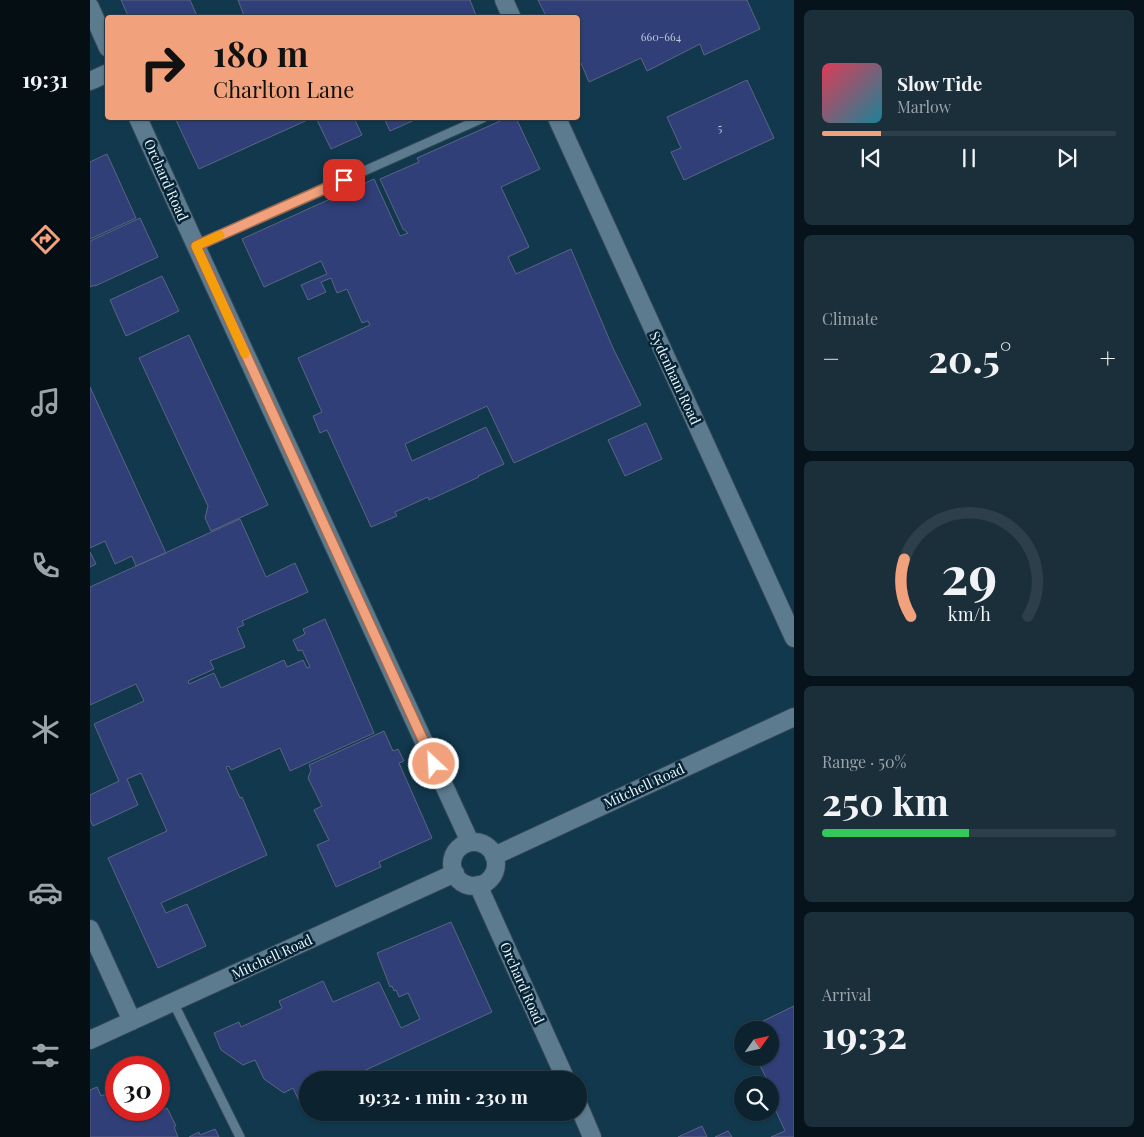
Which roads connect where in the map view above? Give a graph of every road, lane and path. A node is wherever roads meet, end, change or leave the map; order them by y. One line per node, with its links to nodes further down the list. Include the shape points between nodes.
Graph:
1 (504, 0): 3 (street)
2 (90, 7): 4 (street)
3 (511, 15)
4 (105, 41)
5 (105, 74): 6 (street)
6 (90, 82)
7 (139, 120): 10 (street, Orchard Road)
8 (479, 120): 10 (lane)
9 (558, 120): 11 (street, Sydenham Road)
10 (196, 246): 13 (street, Orchard Road)
11 (794, 638)
12 (794, 717): 14 (street, Mitchell Road)
13 (470, 842): 14 (street, via 484,845); 15 (street, via 455,854)
14 (494, 856): 16 (street, via 496,868 493,874)
15 (455, 873): 16 (street, via 464,883); 18 (street, Mitchell Road)
16 (478, 885): 21 (street, Orchard Road)
17 (90, 929): 19 (street)
18 (173, 1002): 19 (street, Mitchell Road); 23 (lane)
19 (132, 1021): 20 (street, Mitchell Road)
20 (90, 1040)
21 (562, 1071)
22 (585, 1121): 24 (street)
23 (240, 1137)
24 (592, 1137)

